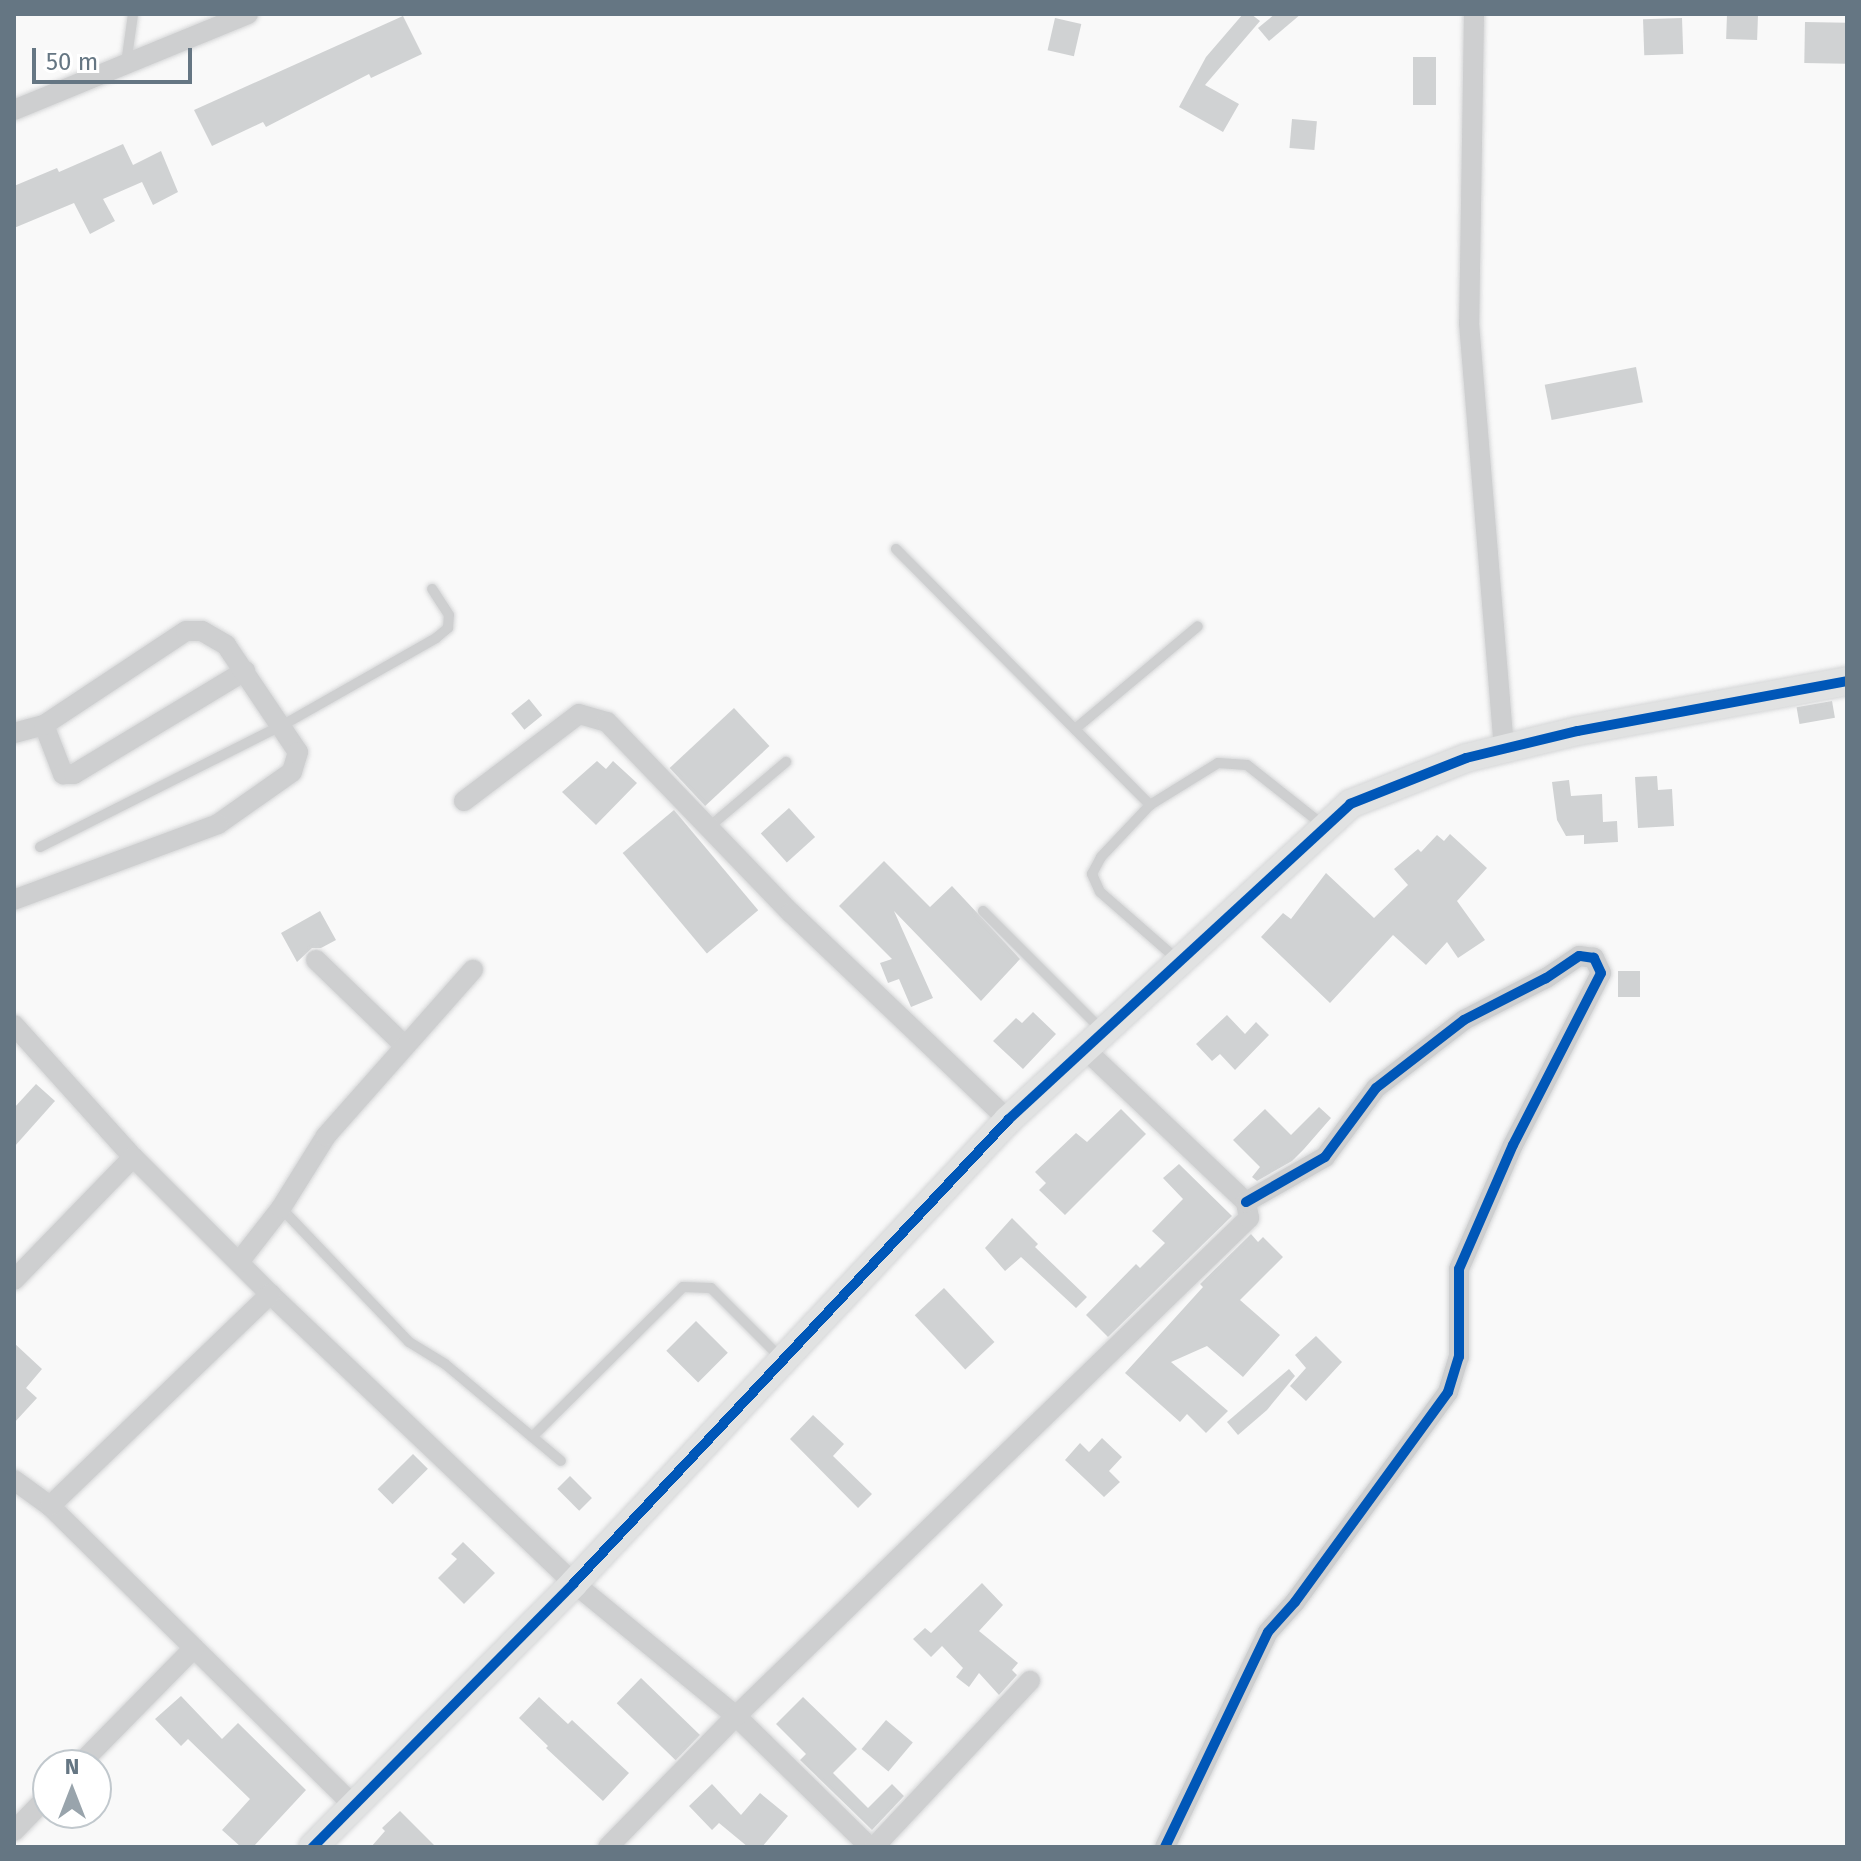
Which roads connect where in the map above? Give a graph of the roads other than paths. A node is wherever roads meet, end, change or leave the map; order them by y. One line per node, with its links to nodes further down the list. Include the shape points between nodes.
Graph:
1 (133, 14): 4 (lane)
2 (248, 14): 4 (street)
3 (1474, 14): 15 (street, via 1469,323)
4 (126, 64): 5 (street)
5 (14, 110)
6 (896, 549): 13 (lane)
7 (432, 589): 12 (lane, via 449,615 448,628)
8 (1198, 626): 13 (lane)
9 (245, 671): 11 (street, via 226,645 202,631 186,631); 11 (street, via 74,774 63,774); 12 (street)
10 (1847, 681): 15 (street)
11 (44, 725): 14 (street)
12 (283, 725): 21 (lane); 22 (street, via 298,752 292,772 218,824)
13 (1075, 729): 18 (lane)
14 (14, 733)
15 (1504, 749): 20 (street, via 1466,758 1350,804)
16 (786, 762): 19 (lane)
17 (464, 801): 19 (street, via 579,714 607,722)
18 (1150, 805): 20 (lane, via 1218,763 1247,765); 25 (lane, via 1101,857 1092,874 1100,892)
19 (709, 827): 30 (street)
20 (1326, 828): 25 (street)
21 (40, 847)
22 (14, 900)
23 (983, 911): 28 (lane)
24 (316, 960): 29 (street)
25 (1180, 962): 28 (street)
26 (473, 970): 29 (street)
27 (14, 1025): 31 (street)
28 (1094, 1040): 30 (street); 32 (street)
29 (403, 1044): 33 (street, via 326,1136)
30 (1008, 1120): 37 (street)
31 (133, 1157): 34 (street); 35 (street)
32 (1246, 1202): 45 (street, via 1249,1218); 53 (street, via 1325,1157 1376,1088 1464,1020 1579,956 1594,958 1601,973 1513,1145 1459,1269 1459,1357 1448,1392 1268,1632)
33 (281, 1208): 34 (street); 38 (lane, via 409,1342 445,1364)
34 (239, 1262): 36 (street)
35 (14, 1280)
36 (270, 1294): 41 (street); 42 (street)
37 (783, 1361): 38 (lane, via 711,1288 683,1287); 42 (street)
38 (532, 1437): 39 (lane)
39 (561, 1461)
40 (14, 1480): 41 (street)
41 (50, 1506): 43 (street)
42 (574, 1583): 45 (street); 47 (street)
43 (194, 1648): 46 (street); 47 (street)
44 (1030, 1681): 52 (street)
45 (736, 1716): 51 (street); 52 (street)
46 (95, 1749)
47 (354, 1806): 50 (street)
48 (32, 1812): 49 (street)
49 (14, 1831)
50 (313, 1847)
51 (608, 1847)
52 (872, 1847)
53 (1165, 1847)

